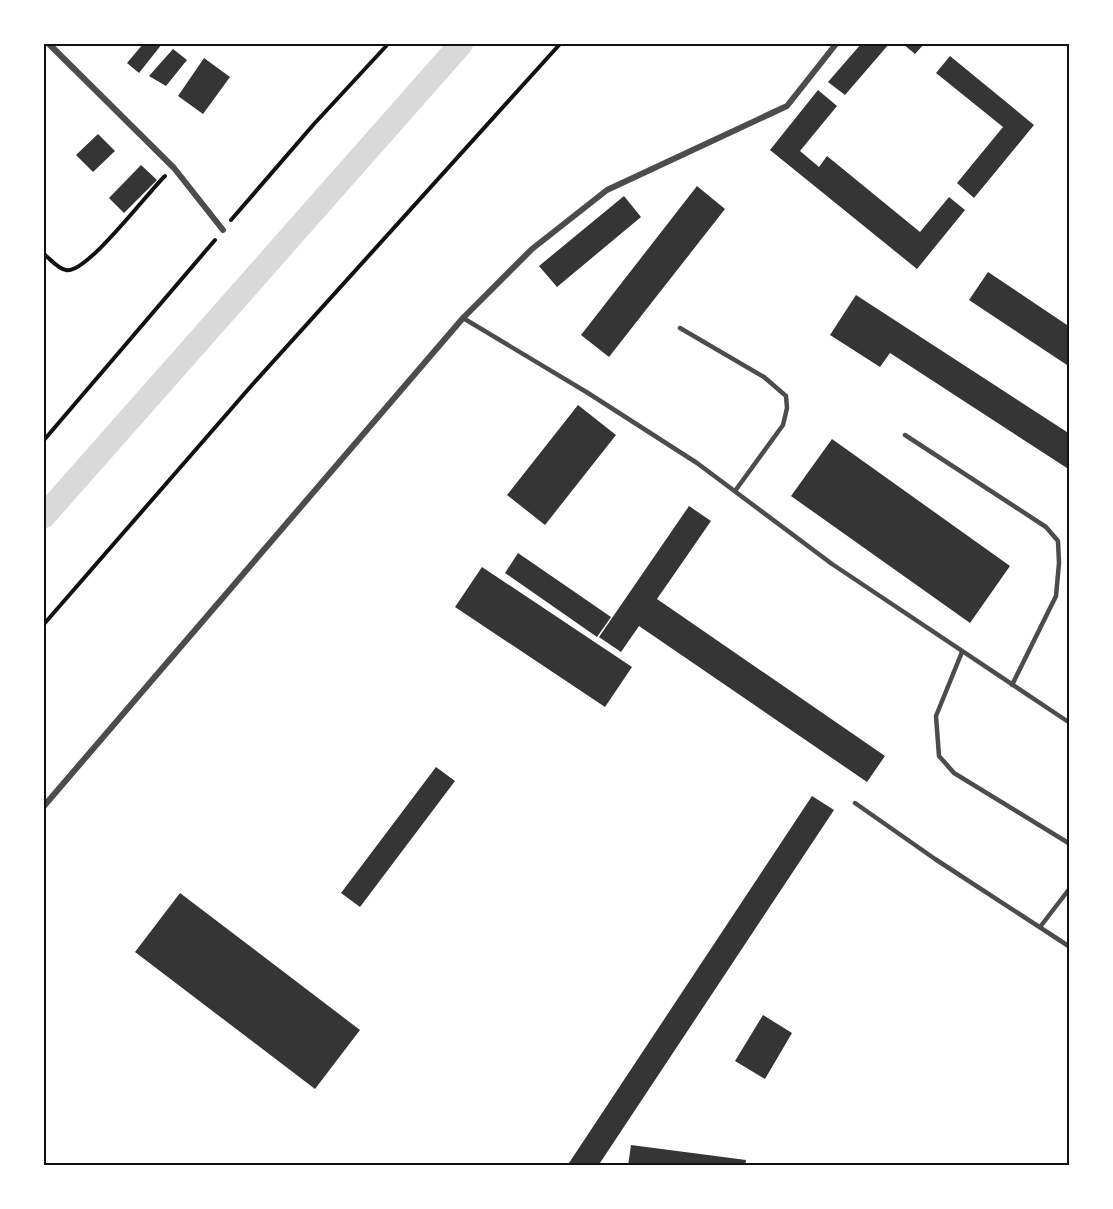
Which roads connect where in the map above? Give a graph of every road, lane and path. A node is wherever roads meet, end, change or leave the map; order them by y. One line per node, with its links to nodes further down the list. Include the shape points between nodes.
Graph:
1 (49, 44): 4 (street)
2 (560, 44): 11 (path, via 252,385)
3 (836, 44): 7 (street, via 787,106 607,190 532,249)
4 (174, 168): 5 (street); 6 (path, via 83,264 64,270)
5 (223, 230)
6 (44, 254)
7 (463, 318): 10 (lane, via 598,399); 16 (street)
8 (680, 328): 10 (lane, via 764,377 786,396 783,424)
9 (905, 435): 13 (lane, via 1046,527 1058,542 1056,596)
10 (735, 491): 12 (lane, via 832,564)
11 (44, 624)
12 (963, 652): 13 (lane); 17 (lane, via 936,716 939,756 954,773)
13 (1012, 685): 14 (lane)
14 (1070, 723)
15 (855, 803): 19 (lane)
16 (44, 806)
17 (1070, 844)
18 (1070, 888): 19 (lane)
19 (1040, 927): 20 (lane)
20 (1070, 947)

